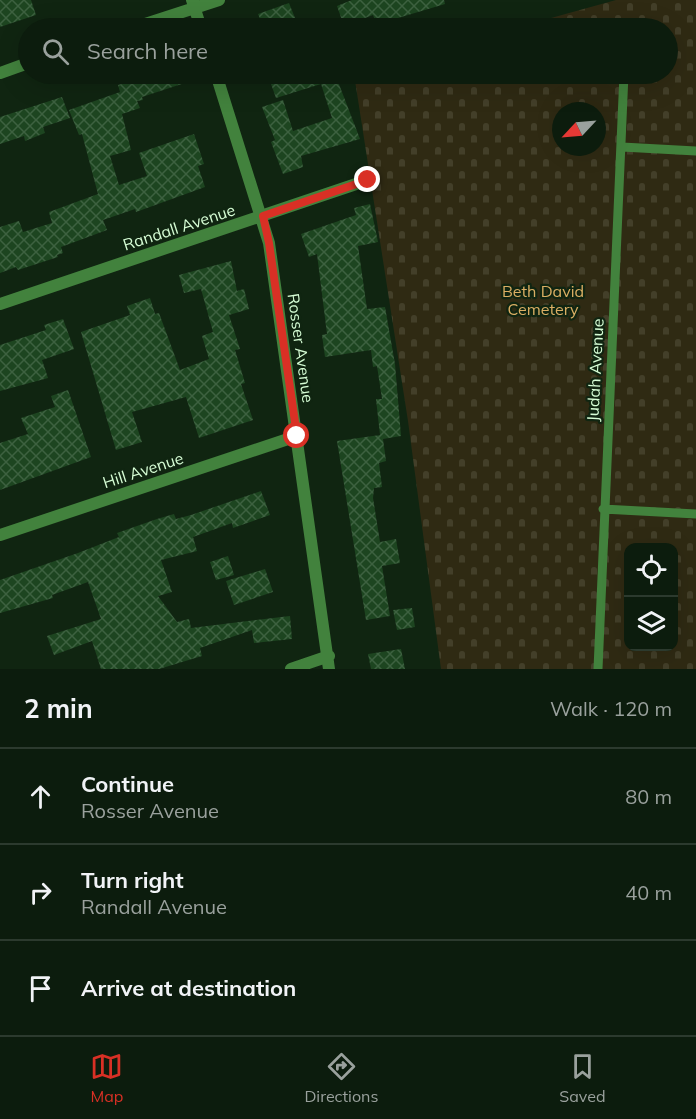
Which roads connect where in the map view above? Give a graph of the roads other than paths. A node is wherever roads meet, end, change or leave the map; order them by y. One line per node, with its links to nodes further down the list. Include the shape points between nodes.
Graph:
1 (219, 0): 2 (street)
2 (193, 4): 3 (street)
3 (158, 18)
4 (18, 67): 5 (street)
5 (0, 73)
6 (219, 84): 11 (street, Rosser Avenue)
7 (624, 84): 8 (lane, Judah Avenue)
8 (622, 147): 9 (lane); 14 (lane, Judah Avenue)
9 (696, 151)
10 (368, 180): 11 (street, Randall Avenue)
11 (263, 216): 12 (street, Randall Avenue); 13 (street, Rosser Avenue)
12 (0, 304)
13 (297, 436): 16 (street, Hill Avenue); 17 (street, Rosser Avenue)
14 (603, 509): 15 (lane); 19 (lane, Judah Avenue)
15 (696, 514)
16 (0, 535)
17 (329, 663): 18 (street)
18 (291, 669)
19 (598, 669)

